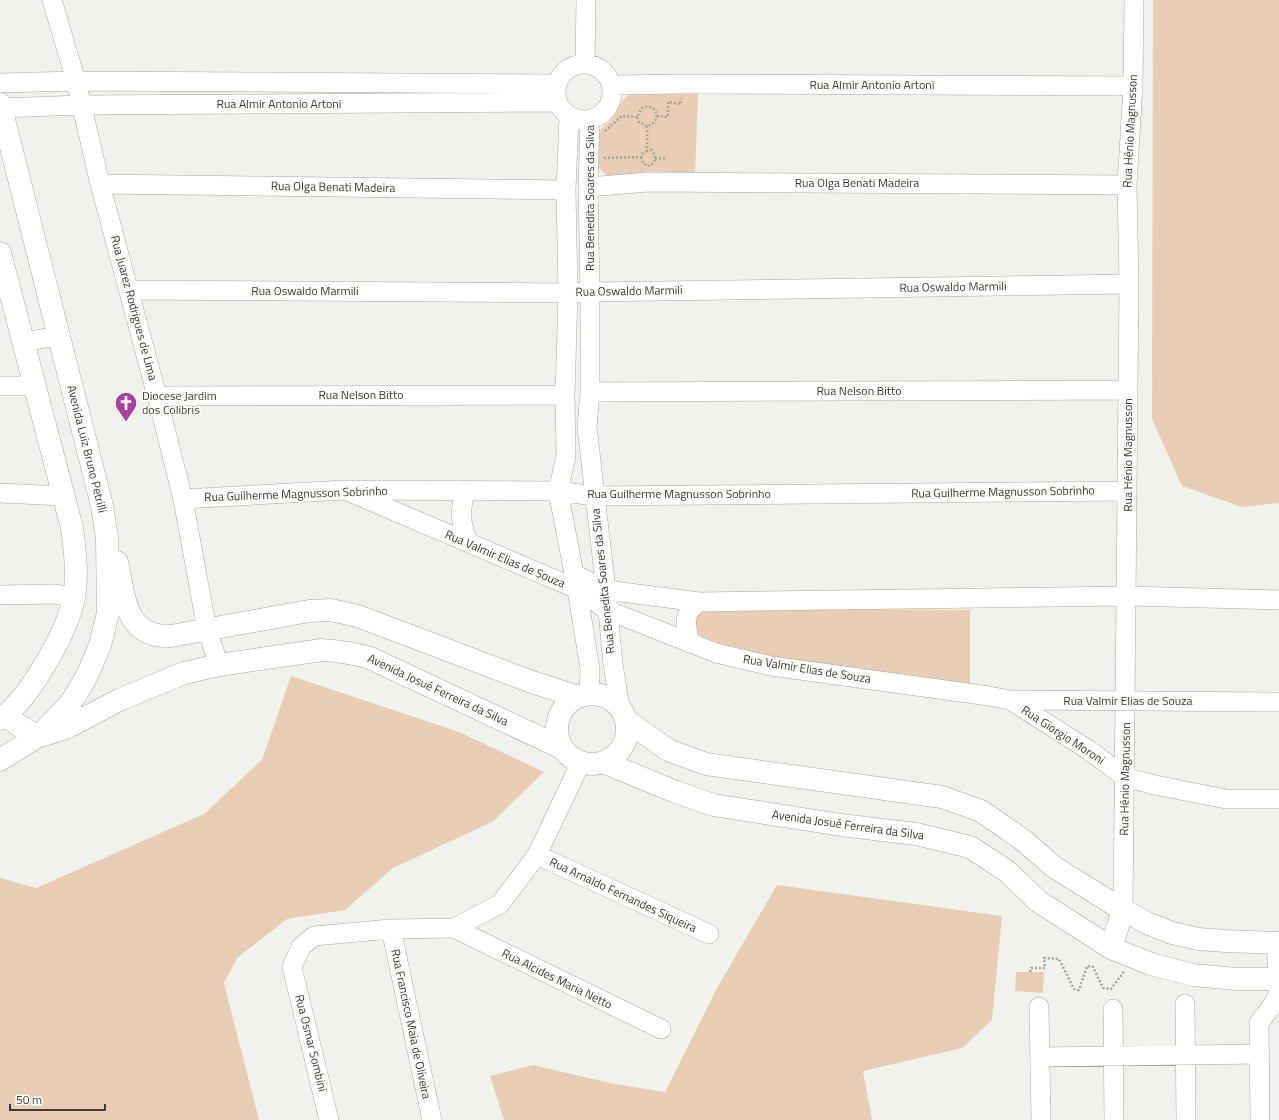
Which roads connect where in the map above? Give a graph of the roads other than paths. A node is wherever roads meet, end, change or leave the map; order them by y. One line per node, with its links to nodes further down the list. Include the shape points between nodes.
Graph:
1 (52, 0): 5 (street, Rua Juarez Rodrigues de Lima)
2 (586, 0): 4 (street)
3 (1134, 0): 8 (street, Rua Hênio Magnusson)
4 (585, 64): 7 (street, via 602,71); 9 (street, via 568,69 562,76)
5 (76, 81): 6 (street, Rua Almir Antonio Artoni); 9 (street, Rua Almir Antonio Artoni); 10 (street, Rua Juarez Rodrigues de Lima)
6 (0, 83)
7 (611, 85): 8 (street, Rua Almir Antonio Artoni); 12 (street, via 610,103 597,117)
8 (1133, 86): 14 (street, Rua Hênio Magnusson)
9 (562, 100): 10 (street, Rua Almir Antonio Artoni); 12 (street, via 578,119); 16 (street, Rua Benedita Soares da Silva)
10 (81, 105): 11 (street, Rua Almir Antonio Artoni); 13 (street, Rua Juarez Rodrigues de Lima)
11 (0, 107): 23 (main road, Avenida Luiz Bruno Petrilli)
12 (590, 119): 15 (street, Rua Benedita Soares da Silva)
13 (100, 184): 16 (street, Rua Olga Benati Madeira); 20 (street, Rua Juarez Rodrigues de Lima)
14 (1127, 185): 15 (street, Rua Olga Benati Madeira, via 648,174); 19 (street, Rua Hênio Magnusson)
15 (588, 187): 21 (street, Rua Benedita Soares da Silva)
16 (566, 190): 22 (street, Rua Benedita Soares da Silva)
17 (0, 253): 18 (main road)
18 (4, 281): 24 (main road)
19 (1129, 284): 21 (street, Rua Oswaldo Marmili); 27 (street, Rua Hênio Magnusson)
20 (129, 290): 22 (street, Rua Oswaldo Marmili); 30 (street, Rua Juarez Rodrigues de Lima)
21 (590, 292): 22 (street, Rua Oswaldo Marmili); 28 (street, Rua Benedita Soares da Silva)
22 (568, 293): 29 (street, Rua Benedita Soares da Silva)
23 (58, 336): 24 (street); 39 (main road, Avenida Luiz Bruno Petrilli, via 102,506)
24 (23, 342): 26 (main road)
25 (0, 386): 26 (street)
26 (35, 386): 36 (main road)
27 (1128, 390): 28 (street, Rua Nelson Bitto); 34 (street, Rua Hênio Magnusson)
28 (590, 392): 37 (street, Rua Benedita Soares da Silva, via 587,427)
29 (565, 395): 30 (street, Rua Nelson Bitto); 33 (street, Rua Benedita Soares da Silva, via 566,457)
30 (157, 396): 38 (street, Rua Juarez Rodrigues de Lima)
31 (345, 490): 32 (street, Rua Guilherme Magnusson Sobrinho); 38 (street, Rua Guilherme Magnusson Sobrinho); 40 (street, Rua Valmir Elias de Souza)
32 (466, 490): 33 (street, Rua Guilherme Magnusson Sobrinho); 40 (street, via 461,505 461,519)
33 (558, 491): 37 (street, Rua Guilherme Magnusson Sobrinho); 41 (street, Rua Benedita Soares da Silva)
34 (1127, 491): 37 (street, Rua Guilherme Magnusson Sobrinho); 44 (street, Rua Hênio Magnusson)
35 (0, 493): 36 (street)
36 (64, 496): 45 (main road, via 76,560)
37 (594, 496): 42 (street, Rua Benedita Soares da Silva)
38 (184, 499): 49 (street, Rua Juarez Rodrigues de Lima)
39 (107, 538): 49 (main road, via 118,562 127,606 136,624 152,635 162,637); 58 (main road, Avenida Luiz Bruno Petrilli, via 108,613 100,645 87,676 70,704)
40 (469, 543): 41 (street, Rua Valmir Elias de Souza)
41 (576, 582): 42 (street); 48 (street, Rua Valmir Elias de Souza); 52 (street, Rua Benedita Soares da Silva, via 590,669)
42 (606, 590): 47 (street); 48 (street, Rua Benedita Soares da Silva)
43 (0, 595): 45 (street, via 55,594)
44 (1127, 596): 46 (street); 47 (street); 54 (street, Rua Hênio Magnusson)
45 (74, 598): 57 (main road, via 67,621 40,674 22,698)
46 (1279, 600)
47 (699, 602): 50 (street, via 689,610 686,620)
48 (607, 610): 50 (street, Rua Valmir Elias de Souza); 56 (street, Rua Benedita Soares da Silva, via 613,664)
49 (207, 630): 51 (street, Rua Juarez Rodrigues de Lima); 52 (main road, via 309,611 331,610 358,616 529,681)
50 (689, 643): 53 (street, Rua Valmir Elias de Souza, via 716,653 771,666)
51 (218, 665): 58 (main road, Avenida Josué Ferreira da Silva, via 184,673 119,700 66,728); 59 (main road, Avenida Josué Ferreira da Silva, via 322,650 354,653 370,658)
52 (584, 696): 56 (main road, via 601,695 612,700); 59 (main road, via 568,704 561,714 557,725)
53 (1010, 700): 54 (street, Rua Valmir Elias de Souza); 63 (street, Rua Giorgio Moroni, via 1090,751)
54 (1126, 700): 55 (street, Rua Valmir Elias de Souza); 63 (street, Rua Hênio Magnusson)
55 (1279, 702)
56 (623, 714): 62 (main road, via 627,728 621,749); 66 (main road, via 668,750 706,764 942,797 981,811 1023,840 1054,867)
57 (2, 717): 58 (main road)
58 (37, 737): 60 (main road, Avenida Luiz Bruno Petrilli)
59 (562, 748): 61 (main road, via 570,757)
60 (0, 760)
61 (580, 762): 62 (main road); 65 (street)
62 (603, 762): 71 (main road, Avenida Josué Ferreira da Silva, via 713,805 916,834 970,848 1007,871 1038,902)
63 (1125, 777): 64 (street, Rua Giorgio Moroni, via 1226,799); 66 (street, Rua Hênio Magnusson)
64 (1279, 799)
65 (538, 855): 67 (street, via 500,904); 69 (street, Rua Arnaldo Fernandes Siqueira)
66 (1123, 910): 70 (main road, via 1172,933 1199,939); 71 (main road)
67 (454, 928): 68 (street); 76 (street, Rua Alcides Maria Netto)
68 (391, 929): 81 (street, Rua Osmar Sombini, via 314,936 302,947 292,967); 82 (street, Rua Francisco Maia de Oliveira)
69 (708, 934)
70 (1278, 943): 72 (main road)
71 (1118, 951): 72 (main road, Avenida Josué Ferreira da Silva, via 1151,964 1193,975)
72 (1279, 979): 77 (street, via 1278,994 1274,1003 1259,1023)
73 (1185, 1004): 78 (street)
74 (1039, 1007): 80 (street)
75 (1113, 1009): 79 (street)
76 (661, 1030)
77 (1260, 1054): 78 (street); 86 (street)
78 (1185, 1055): 79 (street); 85 (street)
79 (1113, 1056): 80 (street); 84 (street)
80 (1040, 1057): 83 (street)
81 (329, 1120)
82 (432, 1120)
83 (1041, 1120)
84 (1114, 1120)
85 (1186, 1120)
86 (1260, 1120)

